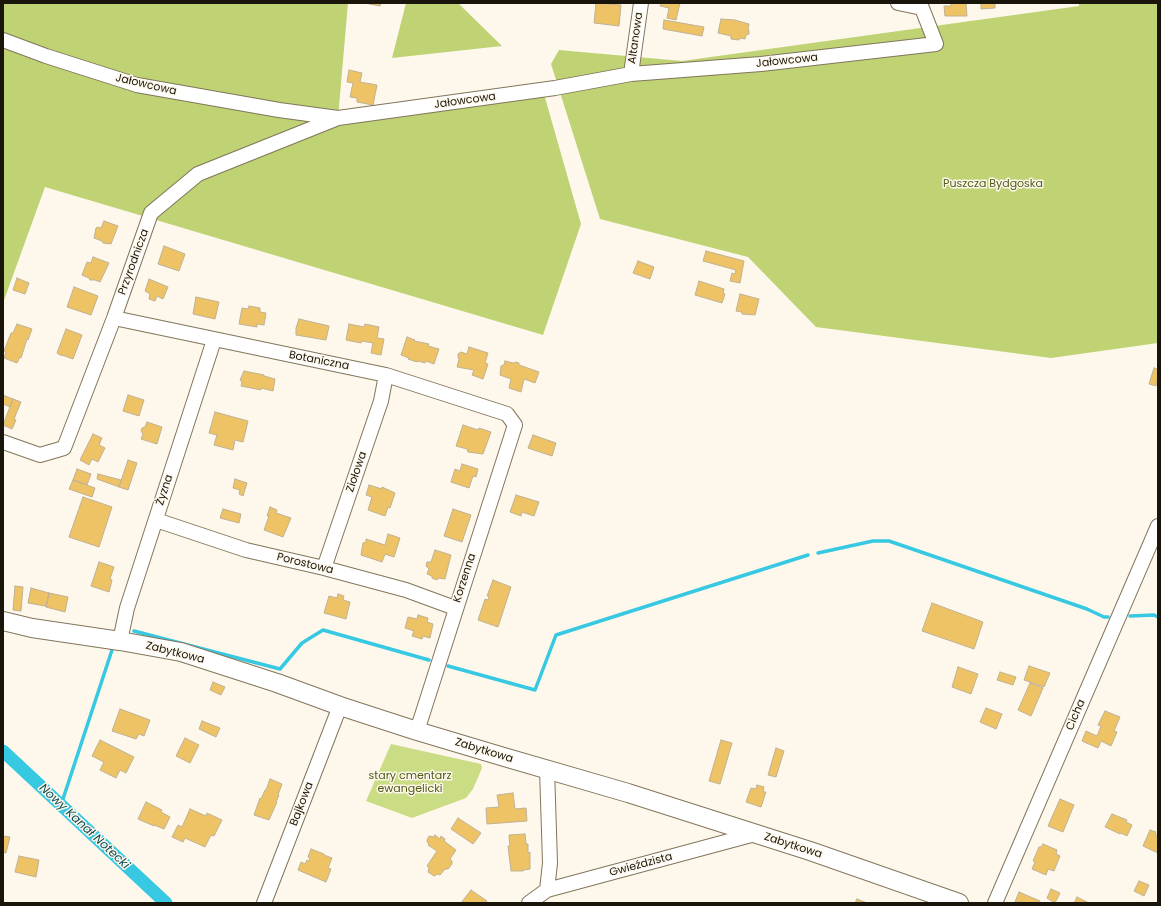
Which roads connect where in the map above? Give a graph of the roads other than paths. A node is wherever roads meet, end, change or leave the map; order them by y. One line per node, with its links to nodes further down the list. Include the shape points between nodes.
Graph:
1 (641, 3): 5 (street, Altanowa)
2 (898, 3): 3 (street)
3 (921, 6): 5 (street, Jałowcowa, via 936,44 761,64)
4 (3, 40): 6 (street, Jałowcowa, via 137,85)
5 (631, 74): 6 (street, Jałowcowa, via 556,88)
6 (338, 118): 7 (street, Przyrodnicza, via 198,174 152,213)
7 (114, 318): 8 (street, Botaniczna); 11 (street, Przyrodnicza, via 64,448 40,455)
8 (214, 340): 9 (street, Botaniczna); 12 (street, Żyzna)
9 (386, 375): 10 (street, Botaniczna, via 507,414); 14 (street, Ziołowa, via 381,401)
10 (515, 425): 15 (street, Korzenna)
11 (3, 442)
12 (156, 520): 14 (street, Porostowa, via 246,550); 17 (street, Żyzna, via 127,608)
13 (1158, 526): 26 (street, Cicha)
14 (324, 568): 15 (street, Porostowa, via 406,590)
15 (456, 608): 19 (street, Korzenna)
16 (3, 621): 17 (street, Zabytkowa, via 32,628)
17 (120, 641): 18 (street, Zabytkowa, via 181,652)
18 (340, 706): 19 (street, Zabytkowa); 23 (street, Bajkowa)
19 (417, 731): 20 (street, Zabytkowa)
20 (546, 770): 21 (street, Zabytkowa, via 628,793); 22 (street, via 550,864)
21 (755, 834): 22 (street, Gwieździsta); 25 (street, Zabytkowa, via 810,850)
22 (547, 890): 24 (street, Gwieździsta)
23 (264, 903)
24 (529, 903)
25 (959, 903)
26 (995, 903)

